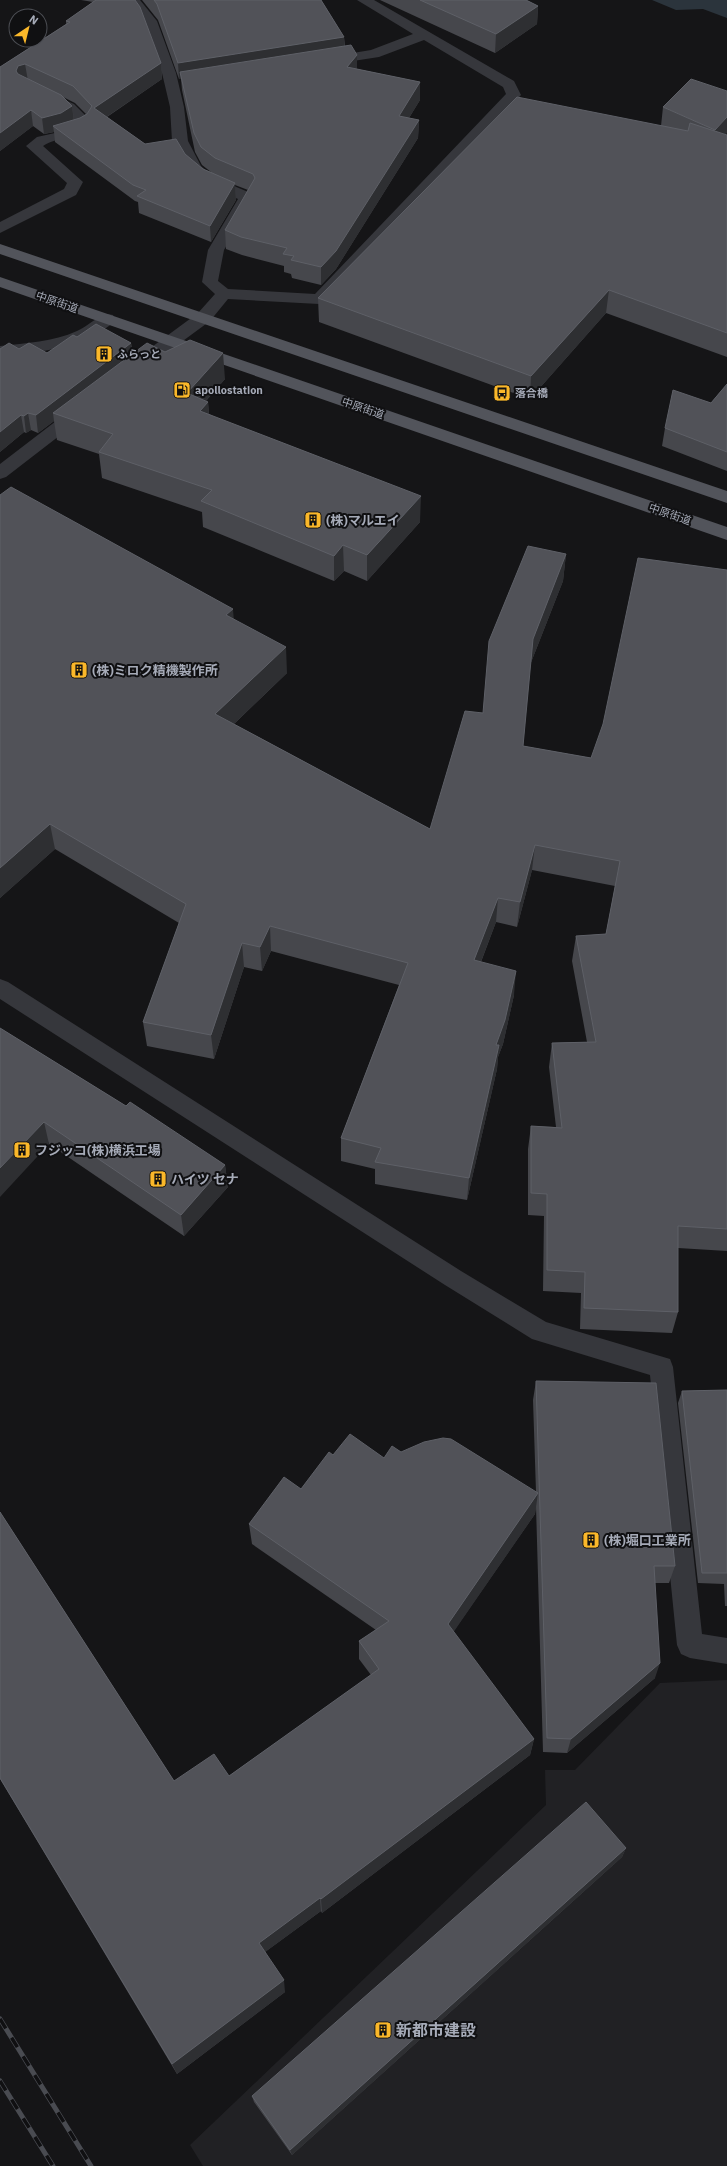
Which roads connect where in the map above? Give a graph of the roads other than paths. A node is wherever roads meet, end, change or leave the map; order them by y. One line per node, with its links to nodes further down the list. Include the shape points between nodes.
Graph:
1 (132, 0): 6 (street, via 150,21)
2 (364, 0): 3 (street)
3 (425, 35): 4 (street, via 374,54); 11 (street, via 509,84 514,95 319,299)
4 (312, 64)
5 (188, 84): 6 (street)
6 (172, 86): 11 (street, via 180,141 195,169 210,182 248,197 216,250 210,282)
7 (34, 90): 8 (street, via 69,107 85,123 69,134 42,140 34,146 75,182 71,192)
8 (0, 228)
9 (0, 249): 12 (main road)
10 (0, 282): 13 (main road, 中原街道)
11 (224, 294): 12 (street)
12 (204, 317): 14 (street); 19 (main road)
13 (107, 319): 14 (main road, 中原街道); 15 (street, via 100,326 78,338 50,346)
14 (170, 341): 16 (street); 20 (main road, 中原街道)
15 (0, 351)
16 (126, 375)
17 (95, 400): 18 (street)
18 (0, 473)
19 (727, 497)
20 (727, 534)
21 (0, 988): 23 (street)
22 (470, 1262): 23 (street)
23 (464, 1285): 24 (street, via 540,1331 661,1367 690,1645)
24 (727, 1651)

